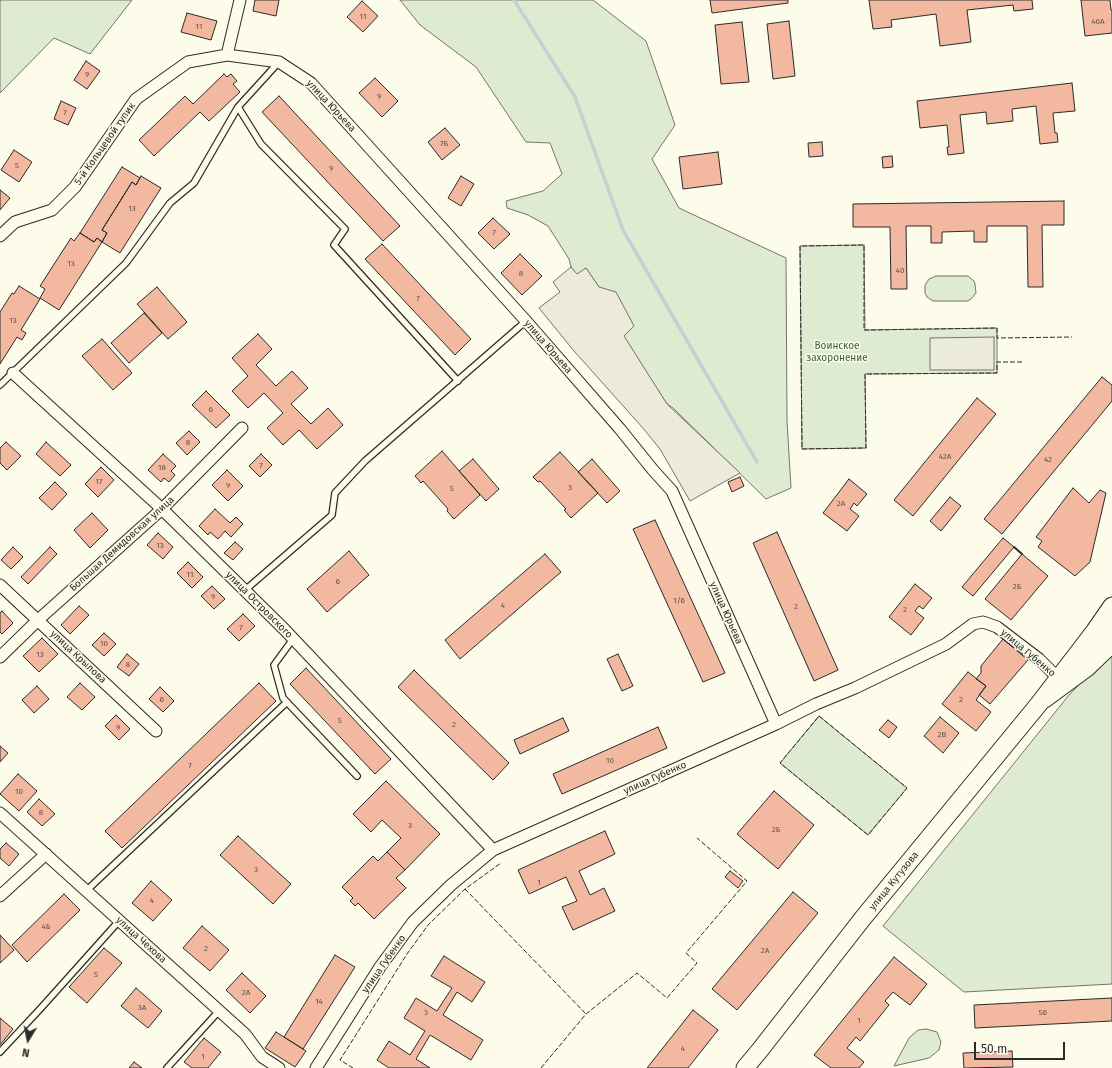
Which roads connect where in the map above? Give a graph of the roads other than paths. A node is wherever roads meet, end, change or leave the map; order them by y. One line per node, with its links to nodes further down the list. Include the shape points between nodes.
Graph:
1 (240, 0): 2 (street)
2 (226, 55): 3 (street, улица Юрьева); 5 (street, 5-й Кольцевой тупик, via 188,62 136,99 75,187 52,210 15,222)
3 (279, 62): 4 (lane); 6 (street, улица Юрьева, via 310,83)
4 (238, 107): 7 (lane, via 194,184 170,203 126,263); 8 (lane, via 261,144 345,229 334,245)
5 (0, 236)
6 (526, 321): 8 (lane); 25 (street, улица Юрьева, via 672,491)
7 (13, 372): 9 (lane); 11 (street, улица Островского)
8 (458, 381): 13 (lane, via 365,461 335,493 332,515)
9 (0, 385)
10 (242, 428): 11 (street, Большая Демидовская улица)
11 (162, 508): 13 (street, улица Островского); 16 (street, Большая Демидовская улица)
12 (0, 585): 16 (street, улица Крылова)
13 (244, 591): 19 (street, улица Островского)
14 (1112, 606): 18 (main road, улица Кутузова)
15 (1112, 615): 18 (main road)
16 (38, 620): 21 (street, Большая Демидовская улица); 26 (street, улица Крылова)
17 (1112, 630): 23 (main road, улица Кутузова, via 1075,673)
18 (1094, 632): 22 (main road, улица Кутузова)
19 (293, 639): 24 (lane, via 274,664 283,698); 29 (street, улица Островского)
20 (1112, 645): 23 (main road, via 1087,669)
21 (0, 657)
22 (1059, 679): 23 (main road, улица Кутузова); 25 (street, улица Губенко, via 1039,659 997,627 983,622 973,624 946,644 869,682)
23 (1042, 701): 39 (main road, улица Кутузова, via 863,918)
24 (287, 702): 27 (lane); 31 (lane)
25 (776, 724): 29 (street, улица Губенко)
26 (156, 731)
27 (357, 776)
28 (0, 813): 30 (street, улица Чехова)
29 (493, 850): 38 (street, улица Губенко, via 451,885 413,922 380,967)
30 (46, 854): 31 (street, улица Чехова); 32 (street)
31 (86, 891): 33 (street, улица Чехова)
32 (0, 896)
33 (120, 921): 34 (street, улица Чехова); 35 (lane)
34 (219, 1010): 36 (lane); 37 (street, улица Чехова, via 245,1034 262,1057)
35 (0, 1052)
36 (167, 1068)
37 (279, 1068)
38 (316, 1068)
39 (745, 1068)

